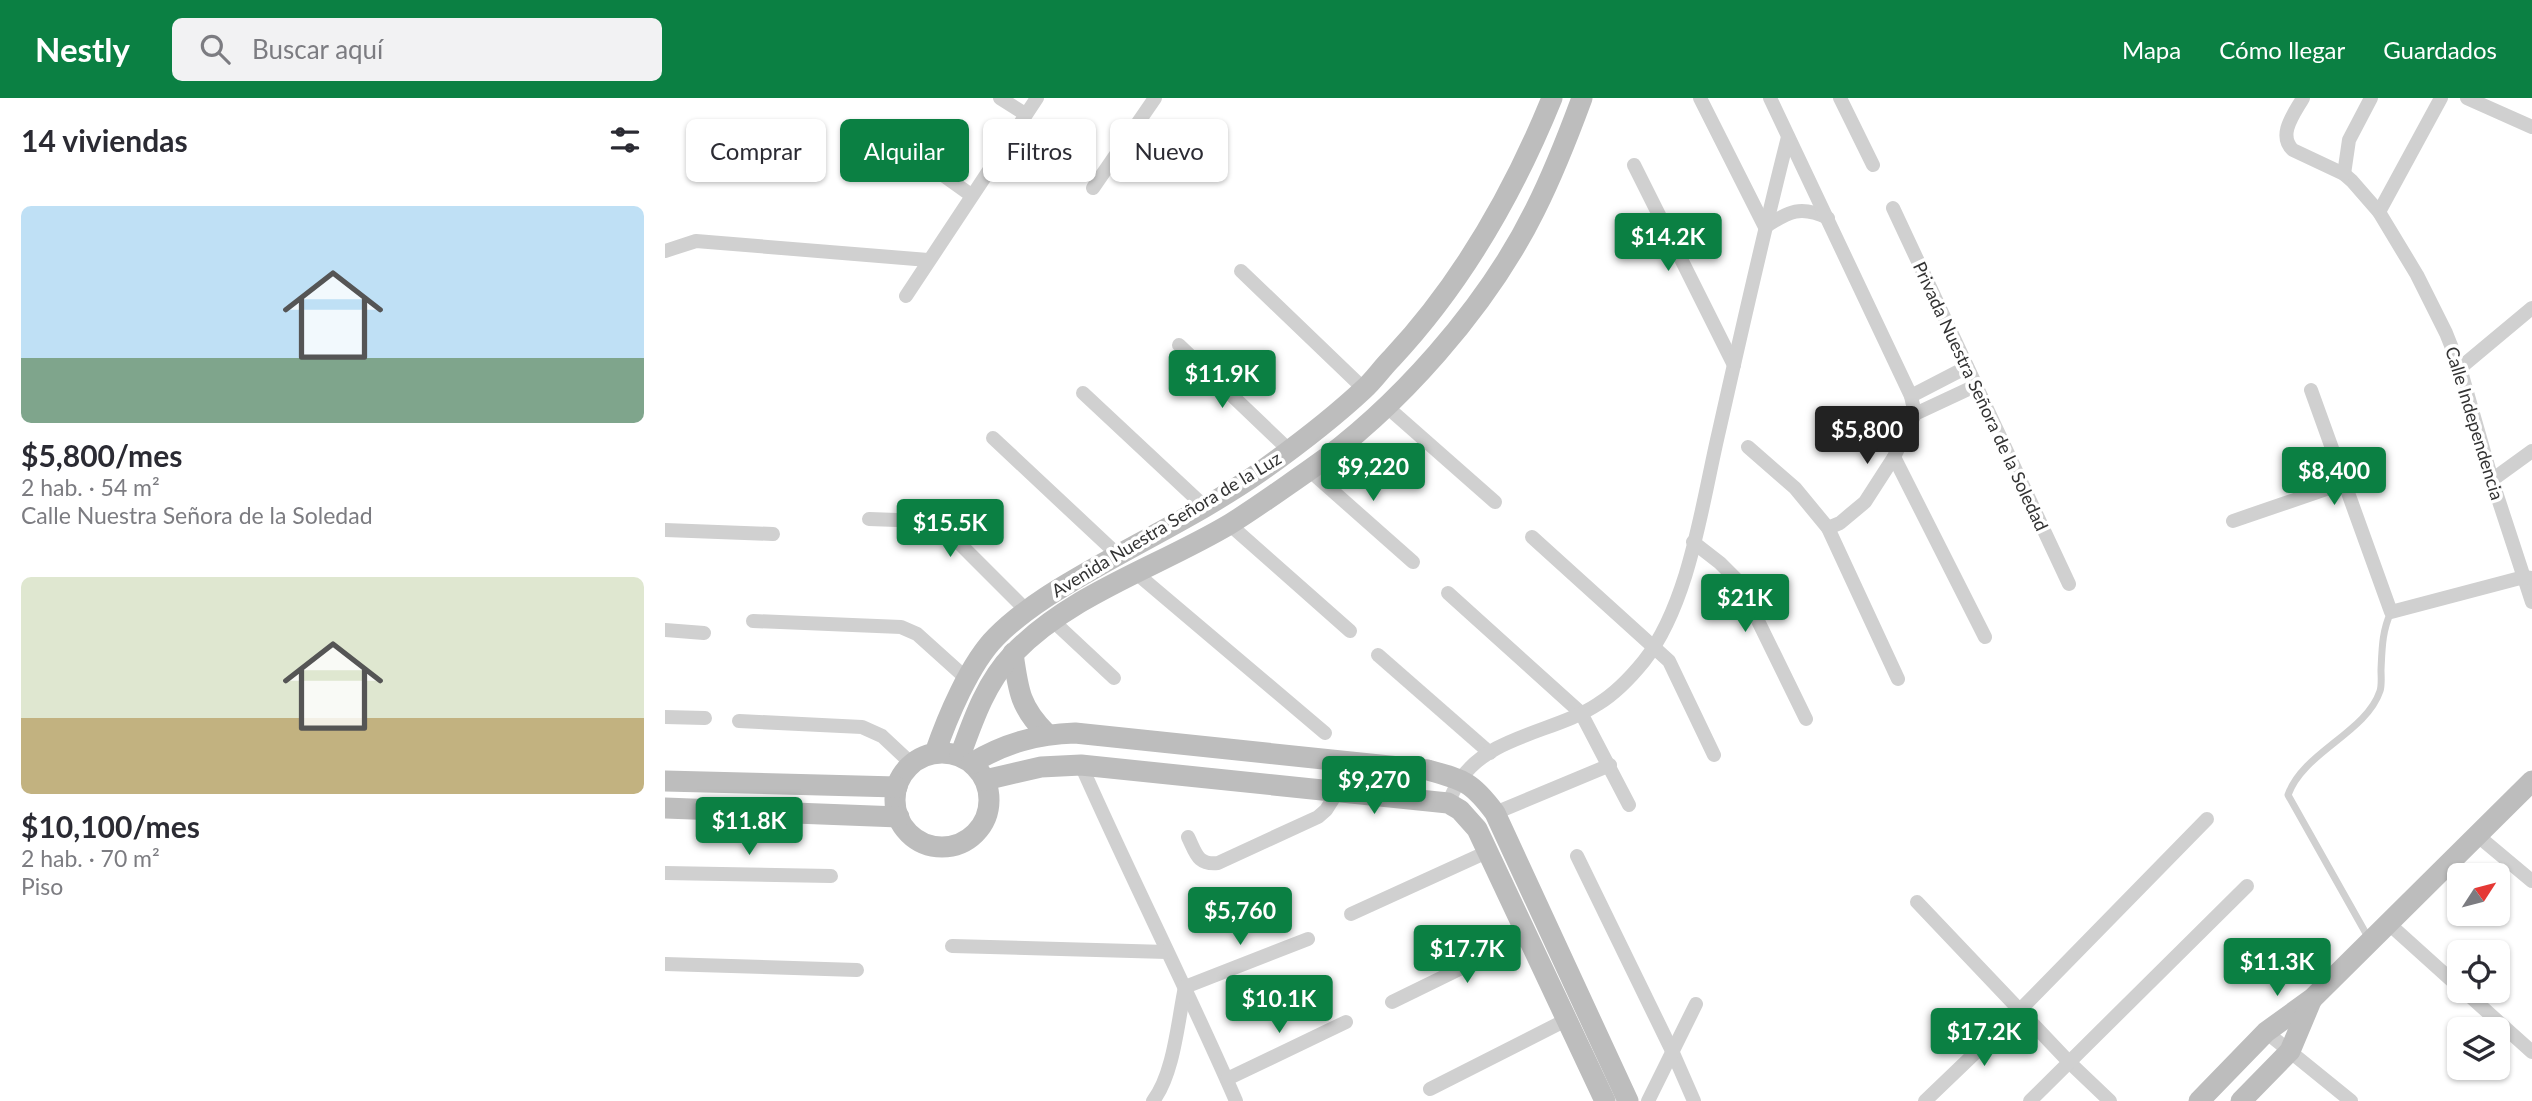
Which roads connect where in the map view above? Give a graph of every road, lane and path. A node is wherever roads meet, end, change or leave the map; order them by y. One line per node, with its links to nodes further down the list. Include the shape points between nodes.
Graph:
1 (1000, 98): 13 (street)
2 (1037, 98): 13 (street)
3 (1155, 98): 20 (street)
4 (1552, 98): 36 (street, Avenida Nuestra Señora de la Luz, via 1502,208 1469,260 1427,318)
5 (1582, 98): 40 (street, Avenida Nuestra Señora de la Luz, via 1564,148 1517,242 1433,359)
6 (1700, 98): 25 (street)
7 (1770, 98): 15 (street)
8 (1840, 98): 17 (street)
9 (2303, 98): 18 (street, Calle Independencia, via 2285,139 2294,150)
10 (2371, 98): 18 (street, via 2349,141)
11 (2441, 98): 23 (street)
12 (2467, 98): 14 (street)
13 (1025, 114): 21 (street)
14 (2532, 127)
15 (1789, 137): 24 (street); 25 (street)
16 (1634, 165): 32 (street)
17 (1873, 165)
18 (2344, 174): 23 (street, Calle Independencia)
19 (953, 182): 21 (street)
20 (1093, 188)
21 (971, 195): 27 (street)
22 (1893, 208): 33 (street, Privada Nuestra Señora de la Soledad)
23 (2379, 212): 34 (street, Calle Independencia, via 2417,275)
24 (1828, 218): 25 (street, via 1796,211); 39 (street)
25 (1765, 227): 32 (street)
26 (665, 251): 27 (street, via 695,241)
27 (928, 260): 29 (street)
28 (1241, 271): 36 (street)
29 (906, 296)
30 (2532, 308): 34 (street)
31 (1179, 345): 44 (street)
32 (1734, 365): 59 (street)
33 (1967, 367): 35 (street, Privada Nuestra Señora de la Soledad); 39 (street)
34 (2460, 368): 48 (street, Calle Independencia)
35 (1975, 386): 41 (street); 64 (street, Privada Nuestra Señora de la Soledad)
36 (1364, 389): 44 (street, Avenida Nuestra Señora de la Luz)
37 (2311, 390): 49 (street)
38 (1083, 393): 51 (street)
39 (1911, 396): 41 (street)
40 (1386, 405): 47 (street, Avenida Nuestra Señora de la Luz); 50 (street)
41 (1915, 414): 46 (street)
42 (993, 439): 60 (street)
43 (1748, 447): 55 (street, via 1794,488)
44 (1289, 450): 51 (street, Avenida Nuestra Señora de la Luz)
45 (2532, 451): 48 (street)
46 (1894, 457): 55 (street, via 1865,502); 74 (street)
47 (1309, 470): 54 (street, Avenida Nuestra Señora de la Luz); 61 (street)
48 (2492, 480): 63 (street, Calle Independencia)
49 (2344, 483): 53 (street); 68 (street)
50 (1495, 502)
51 (1204, 506): 60 (street, Avenida Nuestra Señora de la Luz)
52 (869, 519): 67 (street, via 941,526)
53 (2233, 521)
54 (1229, 524): 62 (street, Avenida Nuestra Señora de la Luz); 72 (street)
55 (1828, 528): 80 (street)
56 (665, 530): 57 (street)
57 (773, 534)
58 (1532, 537): 75 (street)
59 (1693, 542): 75 (street, via 1672,614); 84 (street, via 1739,582)
60 (1118, 555): 67 (street, Avenida Nuestra Señora de la Luz)
61 (1413, 562)
62 (1136, 573): 70 (street, Avenida Nuestra Señora de la Luz); 86 (street)
63 (2528, 578): 66 (street, Calle Independencia); 68 (street)
64 (2069, 584)
65 (1448, 593): 81 (street)
66 (2532, 602)
67 (1026, 610): 79 (street, Avenida Nuestra Señora de la Luz, via 994,639)
68 (2391, 612): 119 (lane, via 2383,629 2380,691 2365,715 2303,770 2288,795)
69 (753, 621): 79 (street, via 901,628 917,634)
70 (1053, 621): 76 (street, Avenida Nuestra Señora de la Luz); 78 (street)
71 (665, 629): 73 (street)
72 (1350, 631)
73 (704, 633)
74 (1985, 637)
75 (1655, 647): 81 (street, via 1618,689); 90 (street, via 1673,668)
76 (1013, 653): 87 (street, via 1017,688 1025,708); 94 (street, Avenida Nuestra Señora de la Luz, via 977,710)
77 (1378, 656): 89 (street)
78 (1114, 678)
79 (967, 679): 88 (street, Avenida Nuestra Señora de la Luz)
80 (1898, 679)
81 (1581, 713): 89 (street); 93 (street)
82 (665, 717): 83 (street)
83 (705, 719)
84 (1806, 719)
85 (739, 721): 91 (street, via 862,727 882,736)
86 (1325, 733)
87 (1047, 734): 94 (street, via 990,752); 95 (street, via 1075,733 1428,770)
88 (935, 753): 91 (street); 94 (street)
89 (1490, 753): 95 (street)
90 (1714, 755)
91 (912, 764): 98 (street)
92 (1081, 765): 94 (street); 99 (street); 121 (street)
93 (1610, 765): 101 (street); 103 (street)
94 (972, 766): 104 (street, via 989,802 978,832 965,842 950,847 926,844 907,831)
95 (1461, 779): 100 (street); 103 (street)
96 (665, 781): 98 (street)
97 (2532, 781): 106 (street)
98 (897, 787): 104 (street)
99 (1338, 791): 100 (street); 107 (street, via 1318,817 1218,863 1199,859)
100 (1448, 803): 108 (street, via 1470,819)
101 (1629, 805)
102 (665, 808): 104 (street)
103 (1495, 813): 143 (street)
104 (899, 817)
105 (2207, 819): 130 (street)
106 (2478, 836): 112 (street); 116 (street)
107 (1188, 837)
108 (1487, 852): 115 (street); 117 (street)
109 (1577, 856): 136 (street)
110 (665, 873): 111 (street)
111 (831, 876)
112 (2532, 881)
113 (2247, 886): 137 (street)
114 (1917, 902): 130 (street)
115 (1351, 914)
116 (2388, 923): 119 (street); 124 (street)
117 (1527, 936): 127 (street); 131 (street)
118 (1308, 939): 125 (street)
119 (2370, 940): 126 (street)
120 (952, 946): 121 (street)
121 (1167, 953): 125 (street)
122 (665, 964): 123 (street)
123 (857, 970)
124 (2447, 976)
125 (1185, 987): 138 (street); 140 (street, via 1166,1073)
126 (2313, 998): 133 (street); 134 (street)
127 (1392, 1002)
128 (2477, 1003): 135 (street)
129 (1696, 1004): 136 (street)
130 (2019, 1010): 137 (street); 146 (street)
131 (1566, 1020): 139 (street); 142 (street)
132 (1346, 1022): 138 (street)
133 (2266, 1032): 134 (street); 149 (street)
134 (2290, 1051): 150 (street); 151 (street)
135 (2532, 1052)
136 (1673, 1053): 144 (street); 145 (street)
137 (2069, 1062): 147 (street); 148 (street)
138 (1227, 1079): 141 (street)
139 (1430, 1089)
140 (1153, 1101)
141 (1236, 1101)
142 (1605, 1101)
143 (1628, 1101)
144 (1649, 1101)
145 (1694, 1101)
146 (1925, 1101)
147 (2030, 1101)
148 (2110, 1101)
149 (2199, 1101)
150 (2241, 1101)
151 (2351, 1101)

